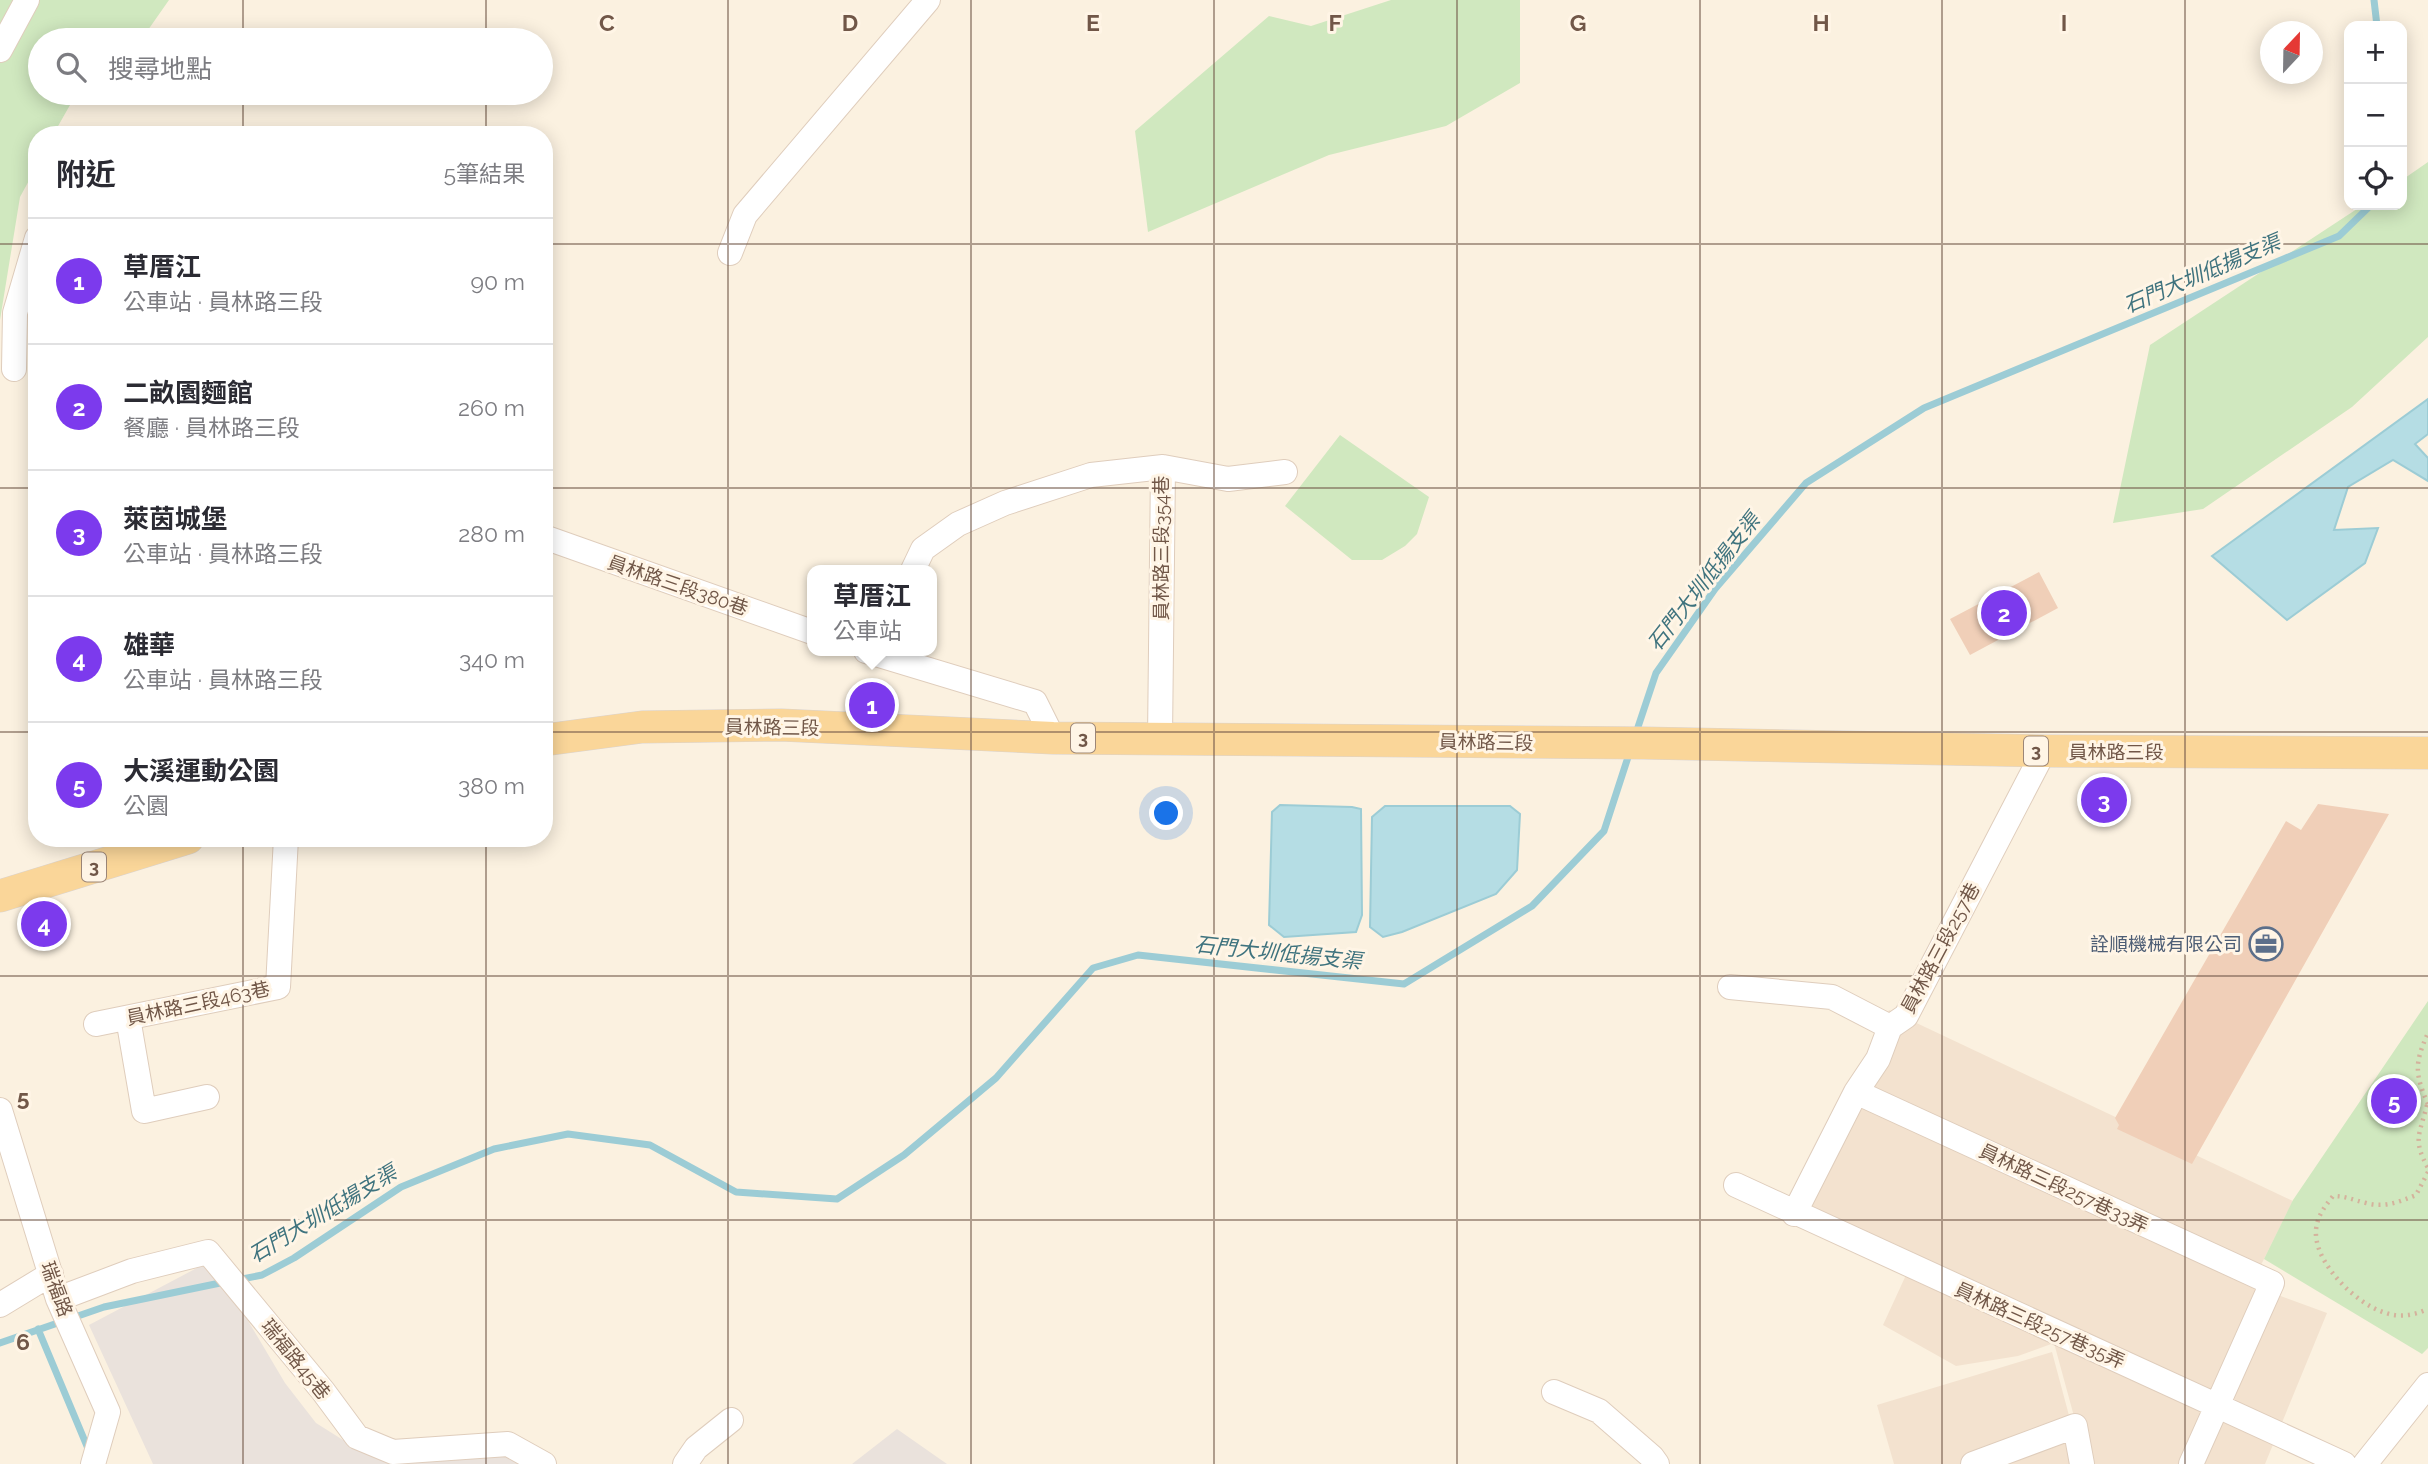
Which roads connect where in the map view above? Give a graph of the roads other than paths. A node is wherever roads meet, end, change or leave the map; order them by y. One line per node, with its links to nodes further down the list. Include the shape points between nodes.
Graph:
1 (27, 0): 3 (street)
2 (928, 0): 4 (street, via 746,215)
3 (0, 50)
4 (730, 253)
5 (28, 269): 6 (street, via 15,313)
6 (17, 370)
7 (1163, 467): 8 (street, via 1228,479); 10 (street, 員林路三段354巷, via 1091,475 1005,503 958,524 923,549); 15 (street, 員林路三段354巷)
8 (1285, 472)
9 (553, 540): 11 (street, 員林路三段380巷)
10 (915, 565)
11 (807, 630)
12 (886, 656): 13 (street, via 1035,702)
13 (1053, 738): 14 (main road, 員林路三段 / 3, via 781,725 642,727); 15 (main road, 員林路三段 / 3)
14 (553, 739)
15 (1160, 739): 16 (main road, 員林路三段 / 3)
16 (2044, 751): 17 (main road, 員林路三段 / 3); 24 (street, 員林路三段257巷, via 1906,1016)
17 (2428, 753)
18 (159, 847): 20 (main road, 3)
19 (286, 847): 22 (street, 員林路三段463巷, via 278,987)
20 (0, 897)
21 (1730, 987): 24 (street, via 1832,997)
22 (128, 1018): 23 (street, 員林路三段463巷); 26 (street, via 144,1111)
23 (96, 1024)
24 (1890, 1027): 25 (street, 員林路三段257巷, via 1878,1059)
25 (1856, 1092): 29 (street, 員林路三段257巷); 35 (street, 員林路三段257巷33弄, via 2272,1283)
26 (207, 1097)
27 (0, 1110): 30 (street, 瑞福路)
28 (1736, 1185): 29 (street, 員林路三段257巷35弄)
29 (1794, 1214): 35 (street, 員林路三段257巷35弄)
30 (51, 1274): 31 (street); 32 (street, 瑞福路)
31 (0, 1306)
32 (64, 1312): 37 (street, 瑞福路, via 108,1412); 38 (street, 瑞福路45巷, via 132,1271 208,1252 357,1437 393,1452 508,1444)
33 (2428, 1385): 45 (street)
34 (1554, 1392): 40 (street, via 1599,1411)
35 (2217, 1406): 43 (street); 44 (street, 員林路三段257巷35弄)
36 (731, 1420): 39 (street, via 696,1448)
37 (95, 1455)
38 (544, 1464)
39 (685, 1464)
40 (1657, 1464)
41 (1973, 1464): 42 (street, via 2075,1426)
42 (2082, 1464)
43 (2191, 1464)
44 (2344, 1464)
45 (2365, 1464)

